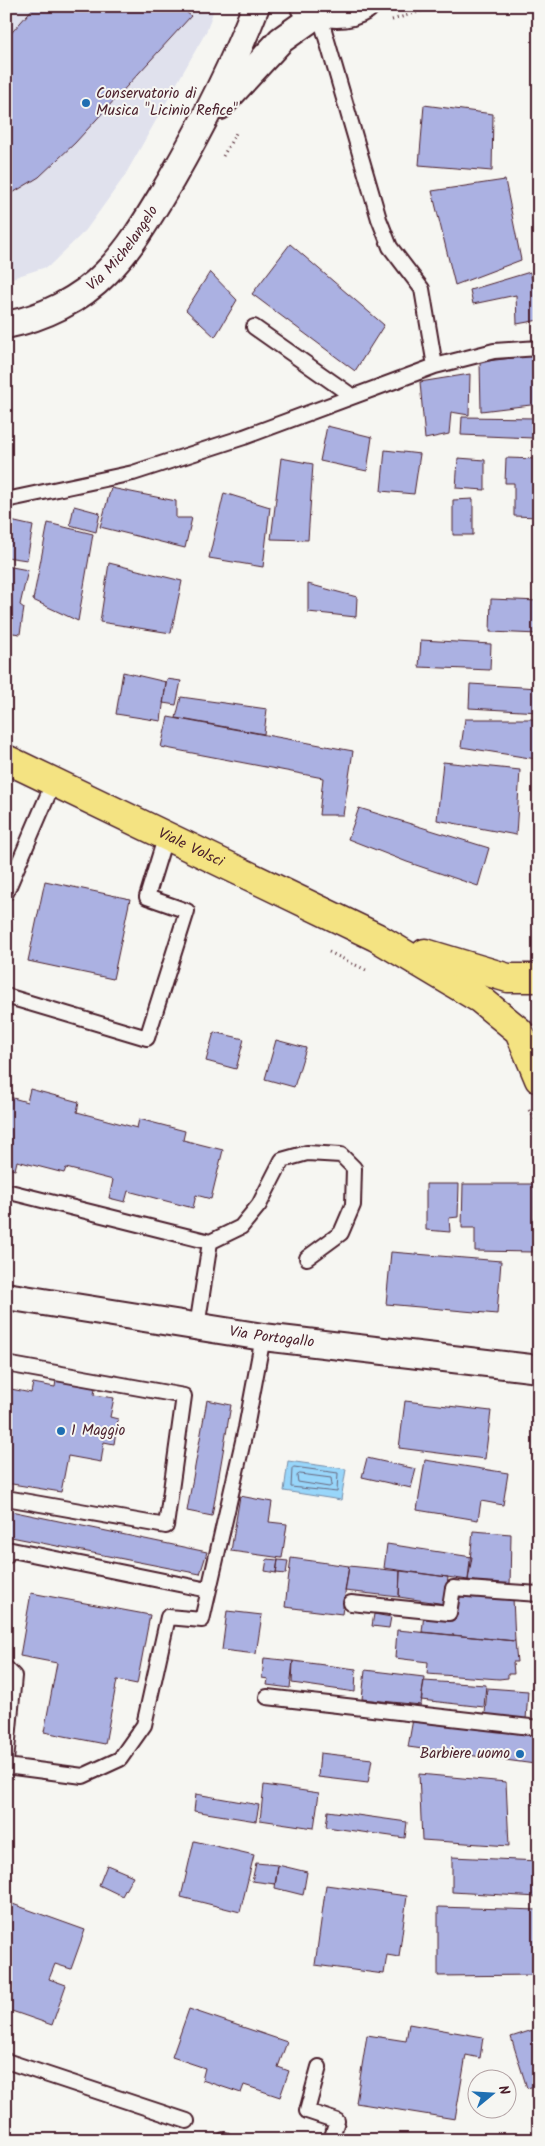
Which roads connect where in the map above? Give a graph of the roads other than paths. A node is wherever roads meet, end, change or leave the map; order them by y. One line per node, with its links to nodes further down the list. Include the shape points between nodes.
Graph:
1 (256, 6): 4 (street, Via Michelangelo)
2 (365, 6): 3 (street, via 340,15)
3 (310, 10): 4 (street, Via Michelangelo); 8 (lane, via 390,248 422,289)
4 (200, 129): 5 (street, Via Michelangelo, via 139,234 106,274 68,303)
5 (6, 325)
6 (254, 326): 9 (lane)
7 (539, 348): 8 (lane, via 494,351)
8 (436, 366): 9 (lane)
9 (352, 396): 10 (lane, via 236,440 133,473)
10 (6, 500)
11 (6, 759): 12 (main road, Viale Volsci)
12 (54, 781): 13 (main road, Viale Volsci); 14 (lane)
13 (166, 835): 15 (main road, Viale Volsci); 17 (lane, via 147,898 187,912 147,1038)
14 (6, 893)
15 (376, 937): 16 (main road, Viale Volsci, via 479,971 508,978); 20 (main road, Viale Volsci, via 480,999 519,1031)
16 (539, 978)
17 (6, 996)
18 (539, 1035): 19 (main road)
19 (539, 1070)
20 (533, 1091)
21 (6, 1191): 22 (lane)
22 (210, 1242): 23 (lane, via 241,1228 259,1205 282,1160 307,1153 341,1155 354,1168 353,1205 341,1233); 25 (lane)
23 (307, 1258)
24 (6, 1296): 25 (street, Via Portogallo)
25 (197, 1327): 26 (street, Via Portogallo)
26 (263, 1337): 28 (street, Via Portogallo); 31 (lane, via 246,1428)
27 (6, 1364): 29 (lane, via 184,1396 166,1526)
28 (539, 1369)
29 (6, 1498)
30 (6, 1556): 31 (lane, via 7,1549)
31 (208, 1590): 38 (lane, via 202,1620 168,1617 144,1725 120,1759 83,1776)
32 (539, 1594): 33 (lane, via 453,1588 449,1613)
33 (351, 1603)
34 (6, 1668): 37 (lane, via 14,1676)
35 (267, 1697): 36 (lane)
36 (539, 1728)
37 (6, 1761)
38 (6, 1766)
39 (6, 2061): 41 (lane)
40 (318, 2068): 42 (lane, via 307,2111 336,2121)
41 (187, 2121)
42 (331, 2140)

